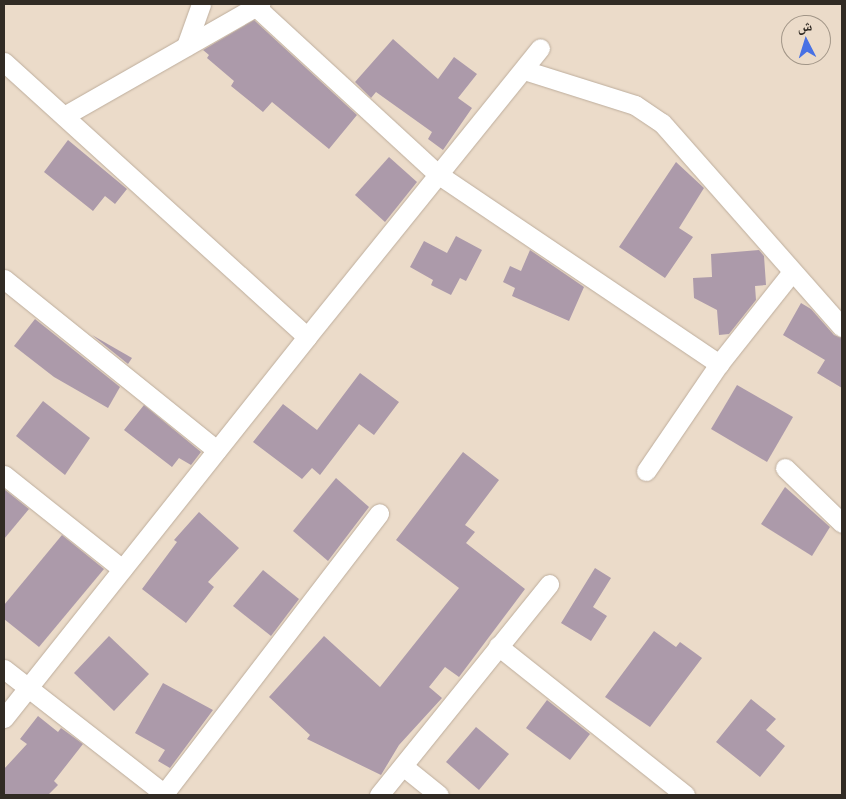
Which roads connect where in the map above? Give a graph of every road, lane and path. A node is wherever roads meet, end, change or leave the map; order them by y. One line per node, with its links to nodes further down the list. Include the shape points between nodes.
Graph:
1 (201, 4): 3 (street)
2 (257, 5): 3 (street); 8 (street)
3 (186, 46): 7 (street)
4 (540, 48): 6 (street)
5 (4, 62): 7 (street)
6 (524, 70): 8 (street); 9 (street, via 635,106 662,123)
7 (64, 116): 12 (street)
8 (439, 175): 12 (street); 13 (street)
9 (792, 272): 11 (street); 13 (street)
10 (4, 279): 14 (street)
11 (842, 327)
12 (307, 337): 14 (street)
13 (719, 364): 16 (street)
14 (217, 450): 20 (street)
15 (785, 468): 19 (street)
16 (646, 471)
17 (4, 474): 20 (street)
18 (379, 513): 27 (street)
19 (842, 523)
20 (122, 569): 24 (street)
21 (549, 584): 22 (street)
22 (498, 646): 26 (street); 30 (street)
23 (4, 669): 24 (street)
24 (28, 688): 25 (street); 27 (street)
25 (4, 718)
26 (403, 766): 28 (street); 29 (street)
27 (164, 795)
28 (379, 795)
29 (439, 795)
30 (685, 795)

